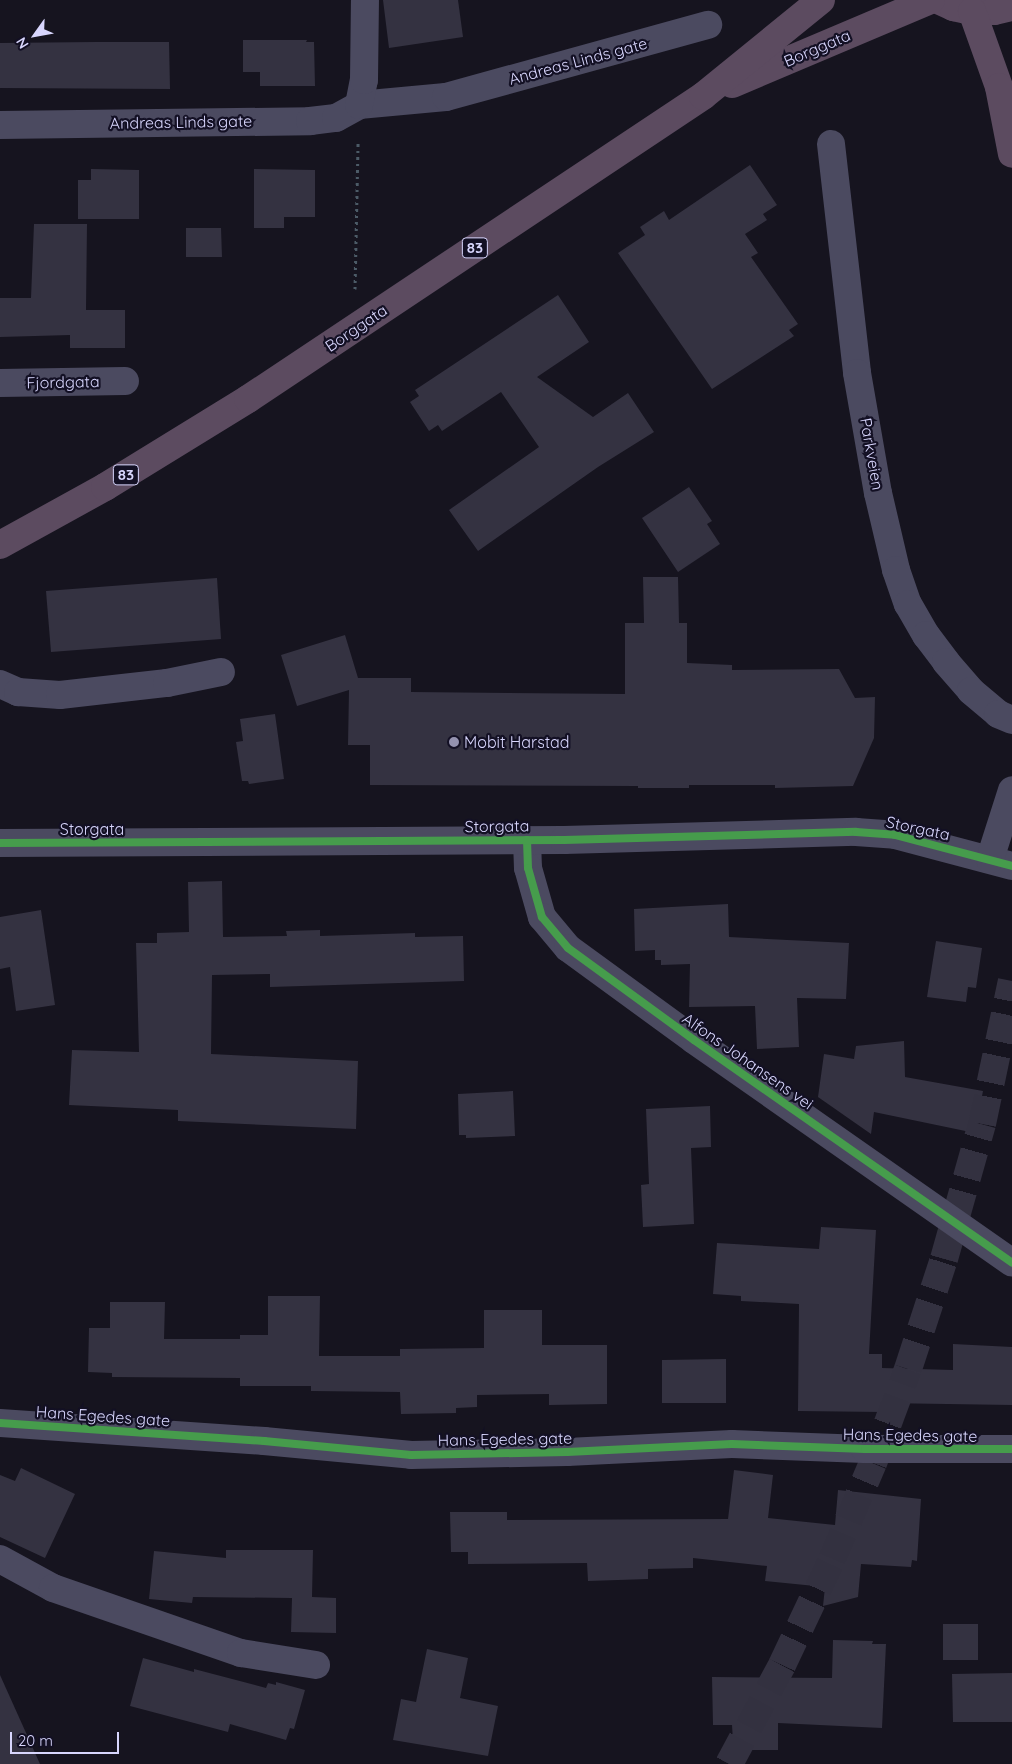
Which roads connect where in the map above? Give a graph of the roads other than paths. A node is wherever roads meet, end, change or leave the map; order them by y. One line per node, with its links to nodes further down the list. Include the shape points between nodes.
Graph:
1 (365, 0): 9 (street, via 364,80)
2 (821, 0): 8 (highway, Borggata / 83)
3 (931, 0): 8 (highway, Borggata / 83)
4 (938, 0): 6 (highway)
5 (1012, 7): 6 (highway)
6 (972, 11): 12 (highway, via 999,87)
7 (708, 25): 9 (street, Andreas Linds gate, via 446,97)
8 (703, 96): 15 (highway, Borggata / 83, via 171,448)
9 (359, 105): 10 (street, Andreas Linds gate, via 336,118 310,121)
10 (0, 125)
11 (831, 144): 18 (street, Parkveien, via 857,373 878,493 896,570 908,604 946,662 984,702 998,714)
12 (1012, 154)
13 (125, 381): 14 (street, Fjordgata)
14 (0, 384)
15 (0, 545)
16 (221, 672): 17 (street, via 167,683 60,695 18,692)
17 (0, 684)
18 (1012, 720)
19 (1012, 790): 22 (street, Storgata)
20 (527, 840): 21 (street, Storgata); 22 (street, Storgata, via 856,832 895,835); 23 (street, Alfons Johansens vei, via 528,868 542,917 568,948)
21 (0, 843)
22 (1001, 862)
23 (1012, 1263)
24 (0, 1423): 25 (street, Hans Egedes gate, via 410,1455 732,1444 865,1449)
25 (1012, 1449)
26 (0, 1559): 27 (street, via 53,1588 241,1653)
27 (316, 1666)

